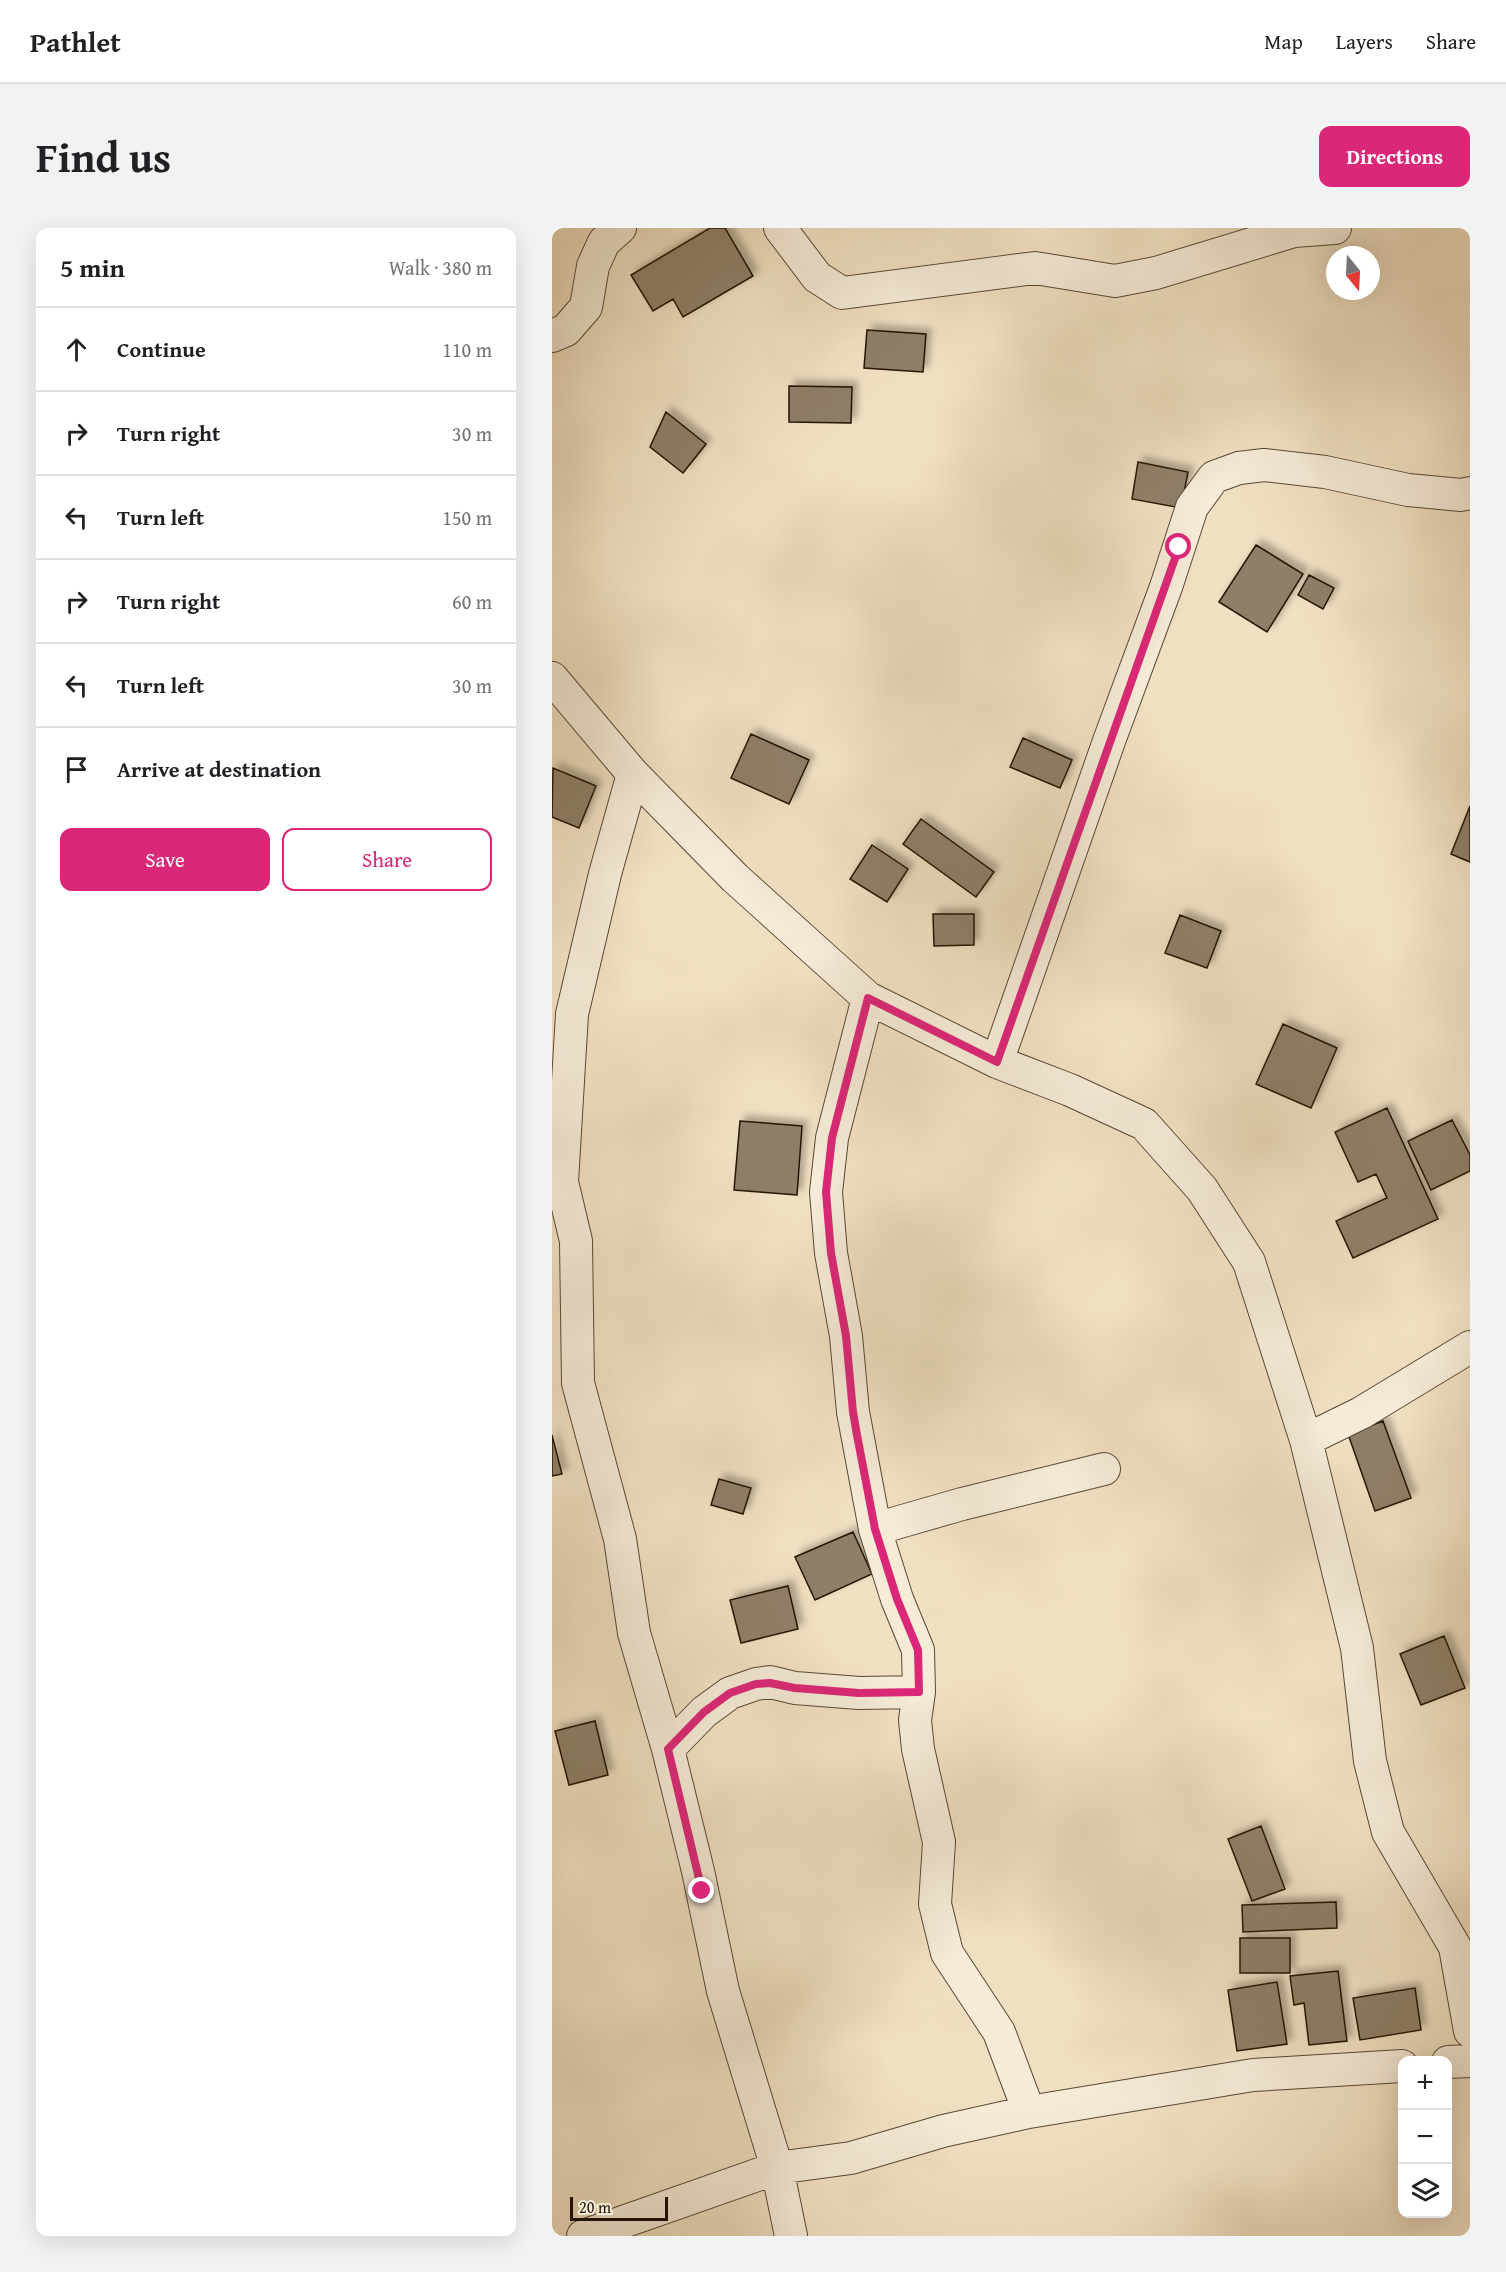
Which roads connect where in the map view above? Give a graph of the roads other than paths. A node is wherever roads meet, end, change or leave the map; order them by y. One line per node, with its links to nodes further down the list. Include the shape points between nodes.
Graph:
1 (620, 228): 4 (street, via 604,242 592,266 586,308 566,330)
2 (780, 228): 3 (street, via 817,277 842,292 1035,268 1115,280 1156,273 1294,231)
3 (1335, 228)
4 (552, 336)
5 (1470, 493): 9 (street, via 1408,490 1325,472 1264,465 1214,477 1192,507)
6 (552, 678): 7 (street)
7 (633, 774): 8 (street, via 735,878); 10 (street, via 572,1014)
8 (868, 998): 9 (street); 14 (street, via 832,1138 826,1192 853,1412)
9 (997, 1062): 12 (street, via 1144,1124 1202,1189 1249,1262)
10 (559, 1112): 16 (street, via 562,1182 576,1241 578,1383 620,1539 634,1633)
11 (1470, 1347): 12 (street, via 1360,1413)
12 (1306, 1440): 17 (street, via 1357,1648 1370,1761 1388,1832 1455,1947)
13 (1104, 1469): 14 (street)
14 (875, 1529): 15 (street, via 918,1650)
15 (919, 1692): 16 (street, via 859,1693 756,1684 730,1693 704,1712); 21 (street, via 915,1720 918,1749 939,1842 935,1904 947,1953 999,2032)
16 (668, 1749): 22 (street, via 723,1991)
17 (1470, 2031)
18 (1470, 2061): 19 (street)
19 (1452, 2062)
20 (1398, 2066): 21 (street, via 1253,2074)
21 (1029, 2112): 22 (street, via 851,2158)
22 (777, 2168): 23 (street); 24 (street)
23 (583, 2236)
24 (791, 2236)

